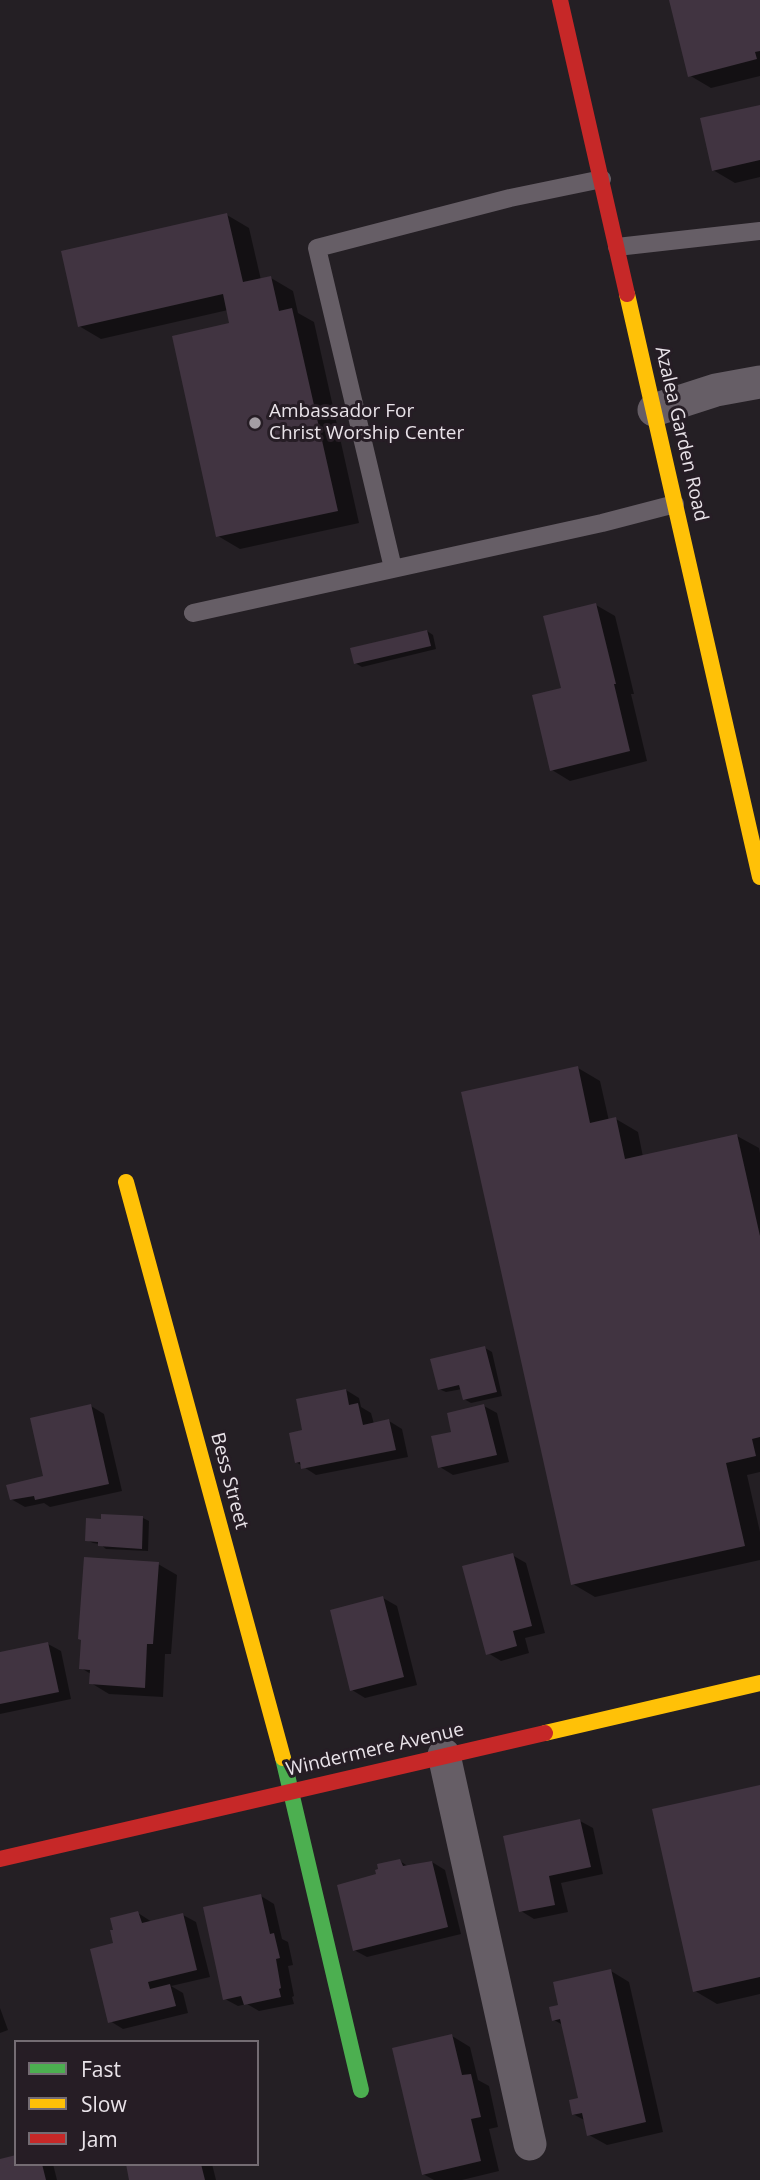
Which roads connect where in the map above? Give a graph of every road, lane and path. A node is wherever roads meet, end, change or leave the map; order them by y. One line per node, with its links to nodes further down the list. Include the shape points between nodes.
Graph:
1 (560, 0): 2 (street, Azalea Garden Road)
2 (601, 179): 4 (street, Azalea Garden Road); 8 (lane, via 317,248)
3 (760, 230): 4 (lane)
4 (617, 247): 6 (street, Azalea Garden Road)
5 (760, 382): 6 (street, via 716,390)
6 (654, 410): 7 (street, Azalea Garden Road)
7 (675, 504): 8 (lane); 10 (street, Azalea Garden Road)
8 (393, 568): 9 (lane)
9 (193, 613)
10 (760, 877)
11 (126, 1182): 14 (street, Bess Street)
12 (760, 1683): 13 (street, Windermere Avenue)
13 (444, 1755): 14 (street, Windermere Avenue); 17 (street)
14 (292, 1790): 15 (street, Windermere Avenue); 16 (street, Bess Street)
15 (0, 1859)
16 (360, 2090)
17 (530, 2144)

